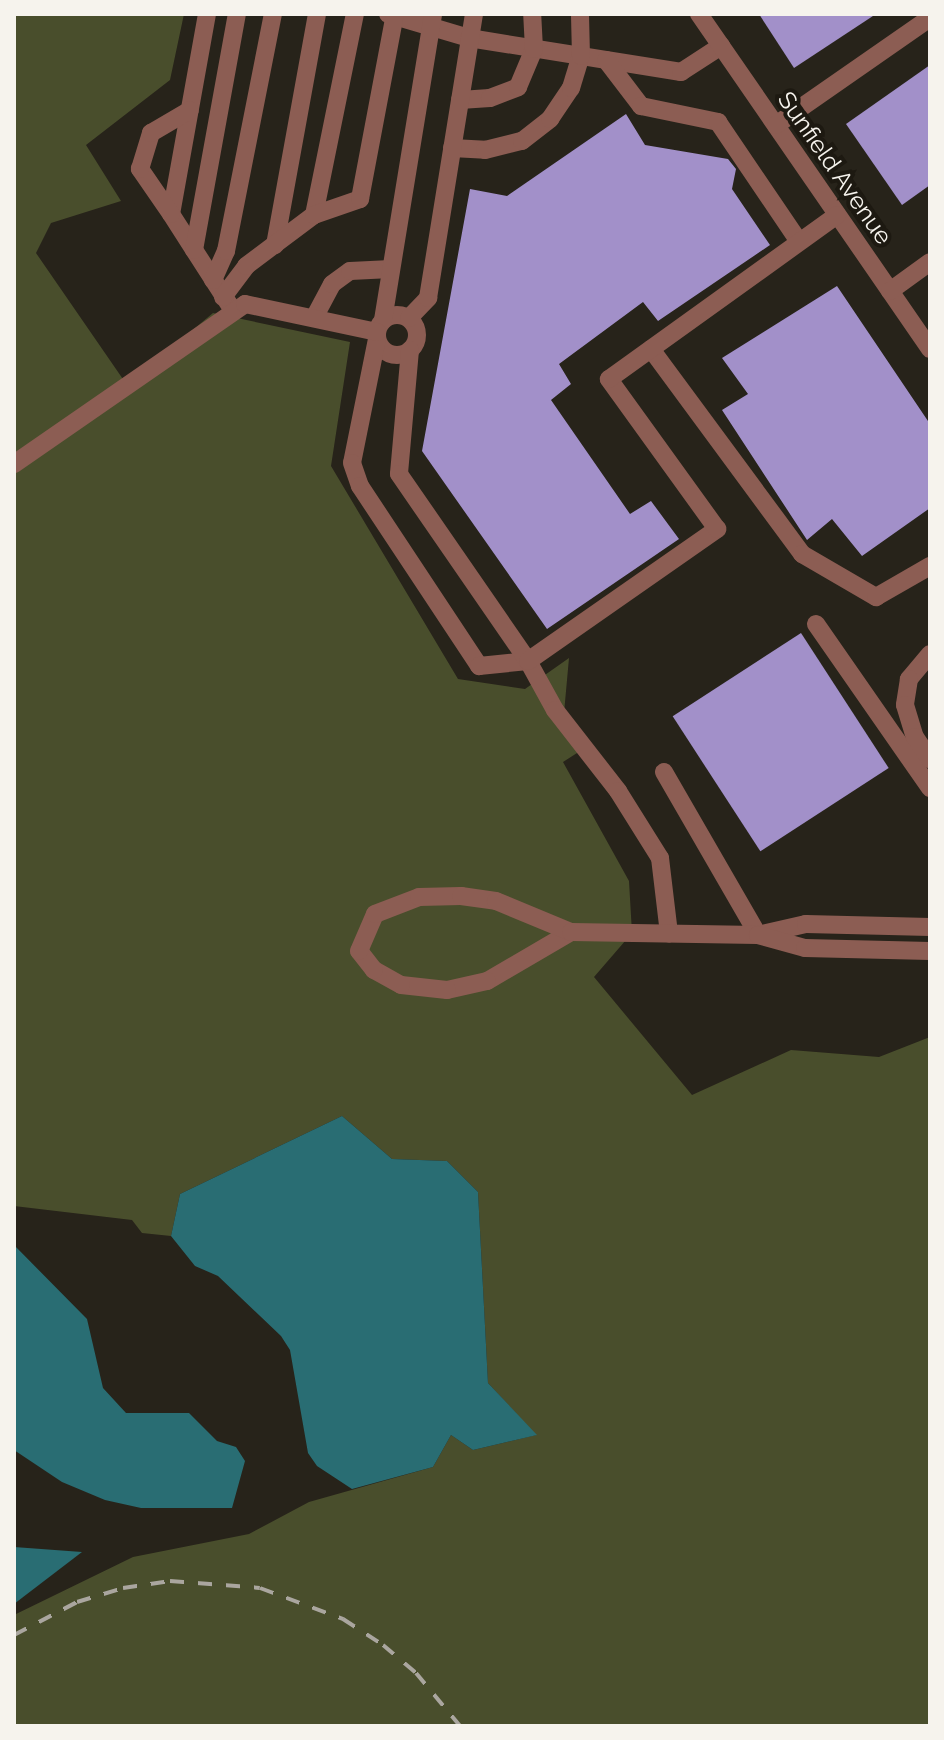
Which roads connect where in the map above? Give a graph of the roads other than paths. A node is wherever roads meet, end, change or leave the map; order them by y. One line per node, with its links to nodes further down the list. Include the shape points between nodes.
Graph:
1 (207, 14): 19 (street)
2 (237, 14): 27 (street)
3 (273, 14): 30 (street, via 226,251)
4 (317, 14): 26 (street)
5 (355, 14): 23 (street)
6 (392, 14): 12 (street); 23 (street, via 360,199)
7 (474, 14): 13 (street)
8 (532, 14): 15 (street)
9 (580, 14): 16 (street)
10 (699, 14): 14 (street, Sunfield Avenue)
11 (930, 18): 20 (street)
12 (432, 22): 13 (street); 29 (street)
13 (469, 38): 15 (street); 18 (street)
14 (721, 46): 17 (street, via 681,72); 20 (street, Sunfield Avenue)
15 (534, 49): 16 (street); 18 (street, via 518,87 490,98)
16 (581, 56): 17 (street); 21 (street, via 571,88 550,119 522,141 485,150)
17 (606, 60): 25 (street, via 641,106 718,122)
18 (460, 100): 21 (street)
19 (190, 110): 22 (street); 22 (street, via 151,133 140,169)
20 (776, 125): 24 (street, Sunfield Avenue)
21 (452, 148): 34 (street, via 428,298)
22 (171, 214): 27 (street)
23 (314, 215): 26 (street)
24 (837, 215): 25 (street); 31 (street, Sunfield Avenue)
25 (798, 240): 36 (street)
26 (275, 245): 32 (street, via 246,266)
27 (194, 250): 30 (street)
28 (930, 262): 31 (street)
29 (391, 269): 33 (street, via 350,271 332,284); 35 (street)
30 (213, 280): 32 (street)
31 (890, 291): 37 (street, Sunfield Avenue)
32 (228, 304): 33 (street); 39 (street)
33 (314, 318): 35 (street)
34 (409, 318): 35 (street, via 396,314); 38 (street, via 418,335)
35 (379, 330): 38 (street, via 390,354); 43 (street, via 352,463 360,486 479,666)
36 (651, 349): 40 (street, via 802,554 876,597); 43 (street, via 609,379 717,529)
37 (930, 349)
38 (410, 350): 43 (street, via 399,474)
39 (14, 464)
40 (930, 566)
41 (816, 624): 46 (street)
42 (930, 654): 44 (street, via 909,679 905,705 915,737)
43 (528, 661): 49 (street, via 555,710 618,791 660,858)
44 (930, 759)
45 (664, 772): 50 (street)
46 (930, 788)
47 (930, 927): 50 (street, via 806,924)
48 (571, 932): 48 (street, via 496,901 419,897 375,914 359,951 374,970 401,985 447,990 487,981); 49 (street)
49 (669, 933): 50 (street)
50 (758, 935): 51 (street, via 805,948)
51 (930, 951)

